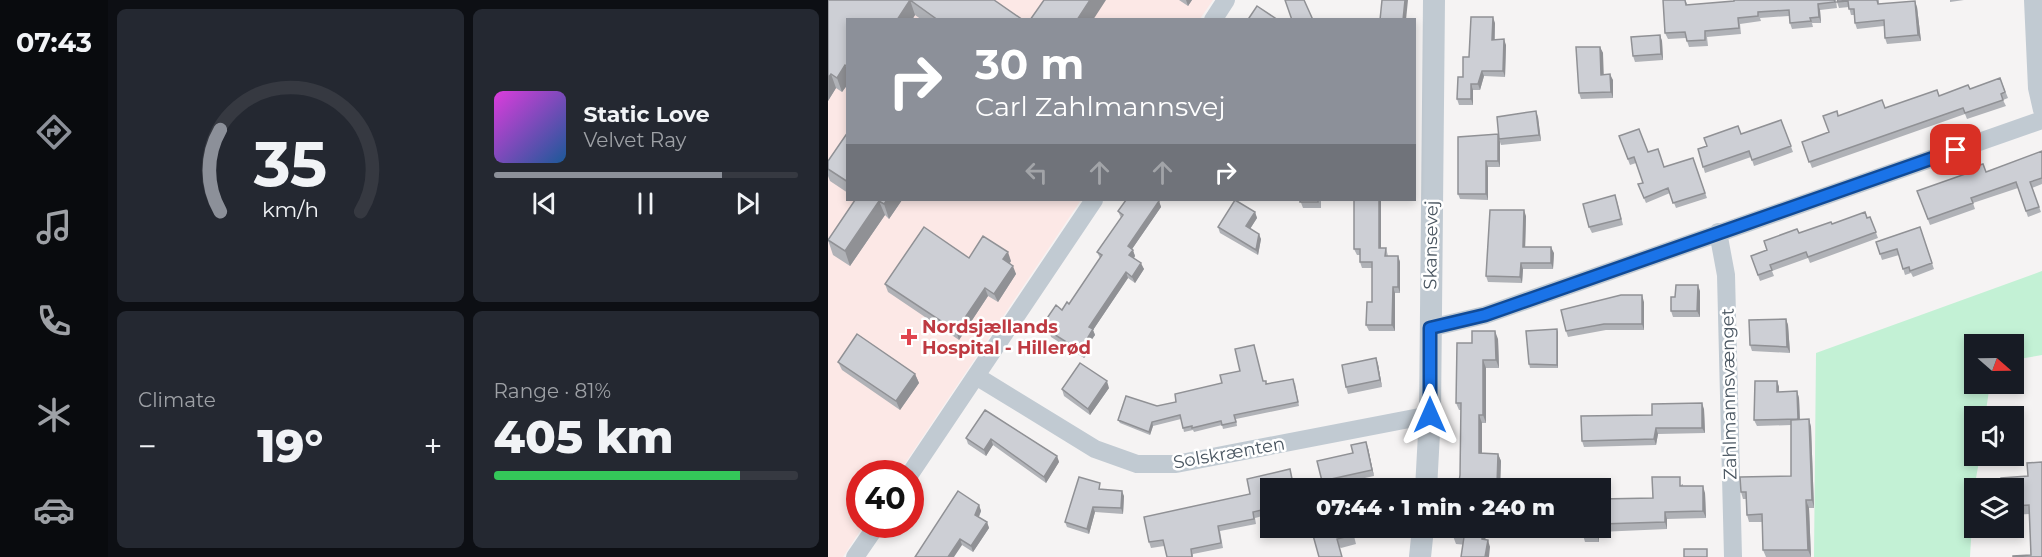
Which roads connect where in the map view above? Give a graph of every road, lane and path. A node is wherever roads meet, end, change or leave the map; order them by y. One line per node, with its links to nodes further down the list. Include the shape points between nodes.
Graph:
1 (1226, 0): 4 (street)
2 (1434, 0): 9 (street, Skansevej)
3 (2033, 0): 5 (street, via 2037,88)
4 (1214, 18)
5 (2042, 110)
6 (2042, 120): 8 (street)
7 (1093, 201): 10 (street)
8 (1718, 232): 9 (street, via 1485,315); 18 (street, Zahlmannsvænget, via 1726,274)
9 (1430, 328): 11 (street, Skansevej)
10 (976, 376): 11 (street, Solskrænten, via 1095,449 1137,464 1176,464); 12 (street)
11 (1430, 415): 13 (street, Skansevej)
12 (919, 460)
13 (1427, 478)
14 (868, 538): 16 (street)
15 (1422, 538): 17 (street)
16 (855, 557)
17 (1420, 557)
18 (1733, 557)

